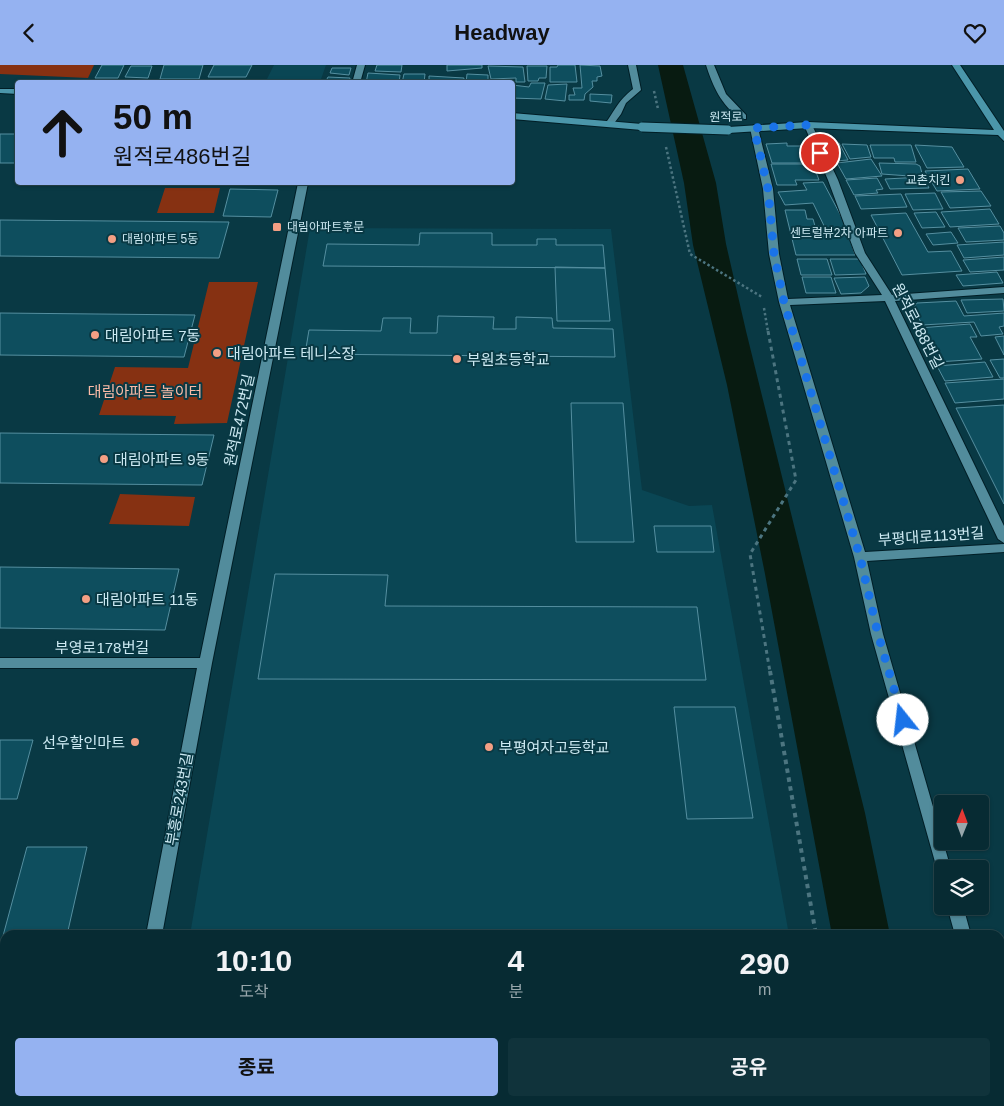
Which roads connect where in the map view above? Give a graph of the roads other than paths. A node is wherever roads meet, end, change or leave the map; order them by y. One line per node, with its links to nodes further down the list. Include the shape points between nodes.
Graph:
1 (361, 65): 5 (street)
2 (632, 65): 10 (street, via 637,90 622,101)
3 (710, 65): 9 (street, via 717,89 728,106)
4 (956, 65): 13 (main road)
5 (357, 80)
6 (0, 91): 7 (main road)
7 (15, 92)
8 (515, 115): 10 (main road, 원적로)
9 (743, 117)
10 (609, 124): 12 (main road, 원적로, bridge, via 728,130)
11 (808, 125): 12 (main road, 원적로); 13 (main road, 원적로); 16 (street, 원적로488번길, via 860,253)
12 (754, 128): 17 (street, via 768,189 774,254)
13 (1002, 136)
14 (303, 185): 22 (street, 원적로472번길)
15 (1004, 290): 16 (street)
16 (889, 298): 17 (street); 18 (street, 원적로488번길)
17 (784, 302): 20 (street)
18 (1004, 539)
19 (1004, 548): 20 (street, 부평대로113번길)
20 (860, 557): 23 (street, via 878,634)
21 (0, 663): 22 (street, 부영로178번길)
22 (204, 663): 25 (street, 부흥로243번길)
23 (941, 860)
24 (957, 915): 26 (street)
25 (155, 930)
26 (962, 930)

